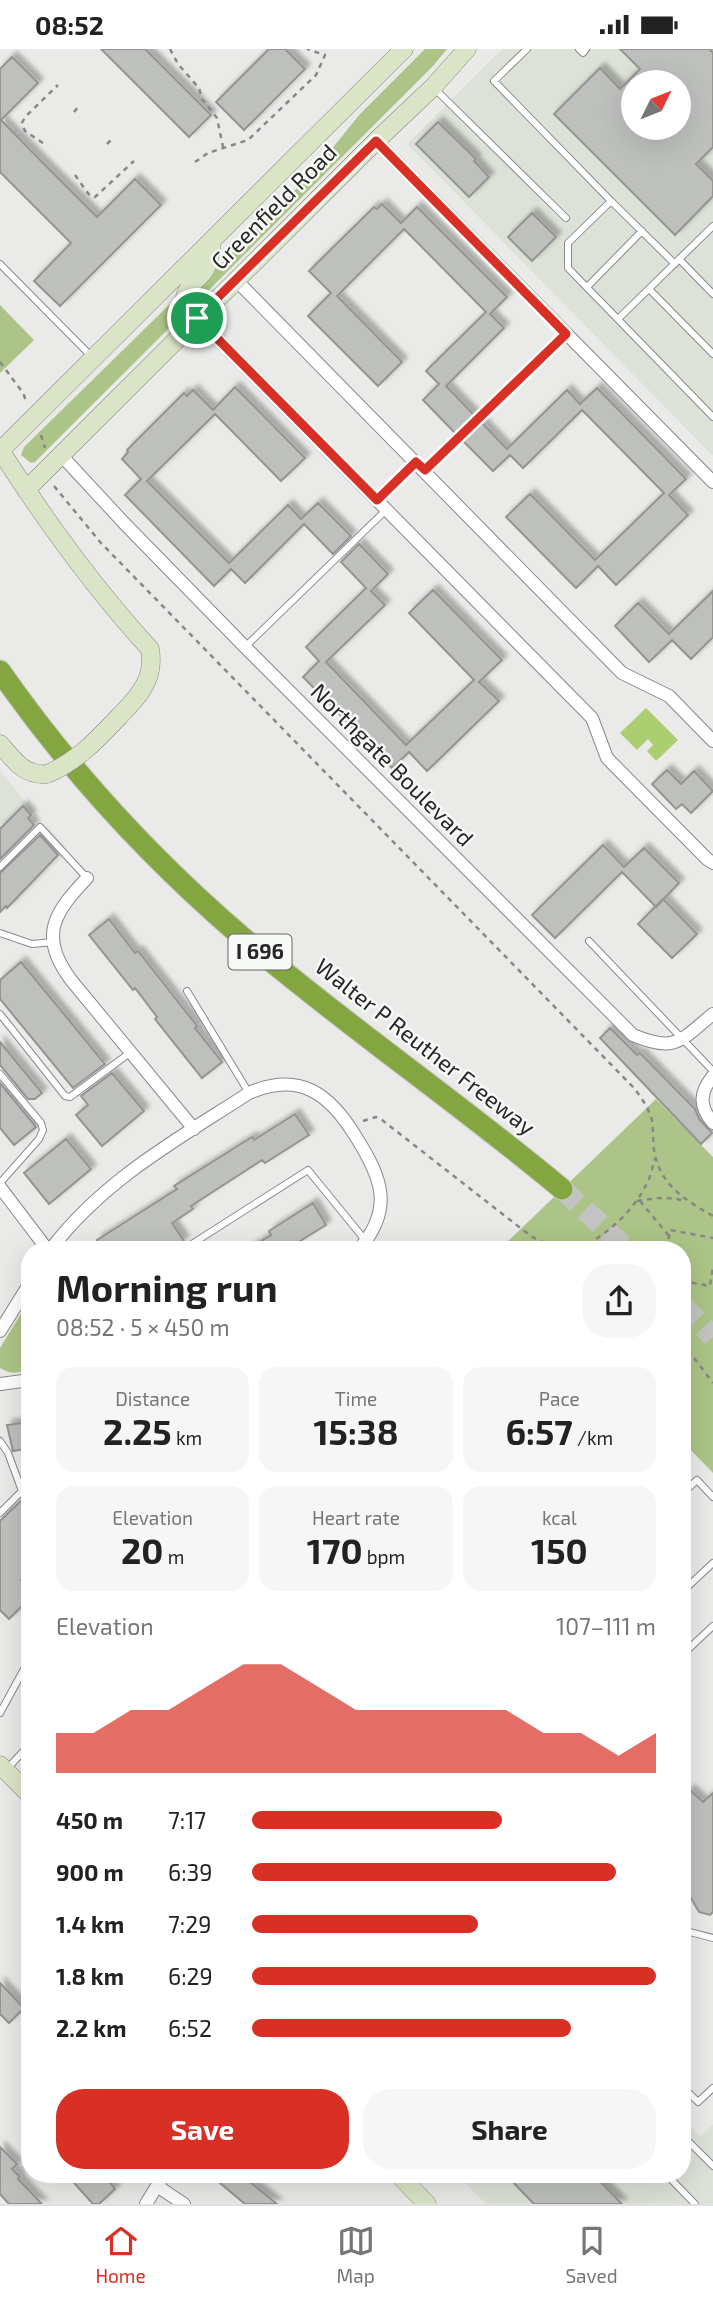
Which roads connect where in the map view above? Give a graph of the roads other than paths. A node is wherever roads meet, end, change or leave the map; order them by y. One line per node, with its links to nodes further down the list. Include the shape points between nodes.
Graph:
1 (404, 49): 14 (main road, Greenfield Road)
2 (458, 49): 7 (main road)
3 (467, 49): 7 (main road, Greenfield Road)
4 (527, 49): 10 (lane, via 494,81)
5 (579, 49): 6 (lane, via 583,53)
6 (586, 49)
7 (446, 70): 8 (main road, Greenfield Road)
8 (433, 87): 9 (main road, Greenfield Road); 11 (lane)
9 (376, 141): 17 (main road, Greenfield Road); 23 (street)
10 (611, 201): 13 (lane); 18 (lane, via 568,243 568,268)
11 (566, 218)
12 (712, 230): 15 (lane)
13 (642, 231): 15 (lane); 18 (lane)
14 (212, 241): 21 (main road, via 207,267 184,297 184,305); 25 (main road, Greenfield Road)
15 (677, 262): 19 (lane); 20 (lane)
16 (0, 264): 25 (lane)
17 (236, 279): 21 (main road, Greenfield Road); 29 (street)
18 (586, 287): 22 (lane)
19 (649, 289): 22 (lane); 24 (lane)
20 (713, 293)
21 (197, 318): 28 (main road, Greenfield Road); 32 (street)
22 (618, 319): 26 (lane)
23 (566, 334): 29 (lane); 30 (street)
24 (713, 354)
25 (94, 359): 27 (main road, Greenfield Road)
26 (713, 417)
27 (0, 451): 31 (main road)
28 (54, 454): 31 (main road, Greenfield Road); 33 (street, Northgate Boulevard)
29 (421, 466): 32 (lane); 35 (street, via 622,673 669,696)
30 (713, 482)
31 (26, 490): 36 (main road, bridge, via 109,604 150,649 150,673 143,691 63,767 47,774 29,773)
32 (381, 505): 33 (lane); 37 (street, via 592,718 607,758)
33 (245, 647): 46 (street, Northgate Boulevard, via 633,1035 654,1044 668,1045)
34 (0, 671): 54 (highway, Walter P Reuther Freeway / I 696, via 79,775 177,878 243,938)
35 (713, 741)
36 (0, 744)
37 (713, 863)
38 (0, 867): 39 (lane, via 40,827)
39 (87, 878): 42 (street, via 57,915)
40 (0, 933): 42 (lane, via 32,944)
41 (589, 941): 46 (lane)
42 (53, 942): 47 (street, via 61,966)
43 (187, 991): 50 (lane)
44 (0, 1014): 47 (lane, via 70,1097)
45 (713, 1014): 46 (street)
46 (680, 1039): 49 (lane)
47 (131, 1052): 52 (street)
48 (0, 1074): 53 (lane, via 43,1130)
49 (713, 1074): 51 (street, via 701,1098)
50 (250, 1093): 52 (street); 59 (street, via 293,1084 334,1105 372,1162 381,1193 379,1214)
51 (713, 1123)
52 (194, 1129): 56 (street, via 117,1180)
53 (0, 1185): 55 (street)
54 (562, 1189)
55 (43, 1241)
56 (56, 1241)
57 (197, 1241): 58 (lane, via 308,1170)
58 (359, 1241)
59 (365, 1241)
60 (21, 1297): 61 (street)
61 (0, 1331)
62 (21, 1381): 63 (street)
63 (0, 1384)
64 (0, 1441): 66 (lane)
65 (691, 1486): 68 (lane, via 697,1481)
66 (21, 1488)
67 (21, 1492): 69 (lane)
68 (713, 1497)
69 (0, 1513)
70 (713, 1563): 71 (lane)
71 (691, 1584)
72 (713, 1626): 73 (lane)
73 (691, 1647)
74 (21, 1674): 75 (lane)
75 (0, 1713)
76 (21, 1752): 77 (lane)
77 (3, 1768): 78 (main road)
78 (21, 1786)
79 (691, 1932): 80 (lane)
80 (713, 1938)
81 (713, 2088): 82 (lane, via 698,2102)
82 (691, 2095)
83 (691, 2144): 84 (lane)
84 (713, 2166)
85 (159, 2183): 88 (street)
86 (407, 2183): 91 (main road)
87 (675, 2183): 92 (lane)
88 (157, 2186): 89 (street); 90 (street)
89 (146, 2204)
90 (184, 2204)
91 (427, 2204)
92 (695, 2204)

